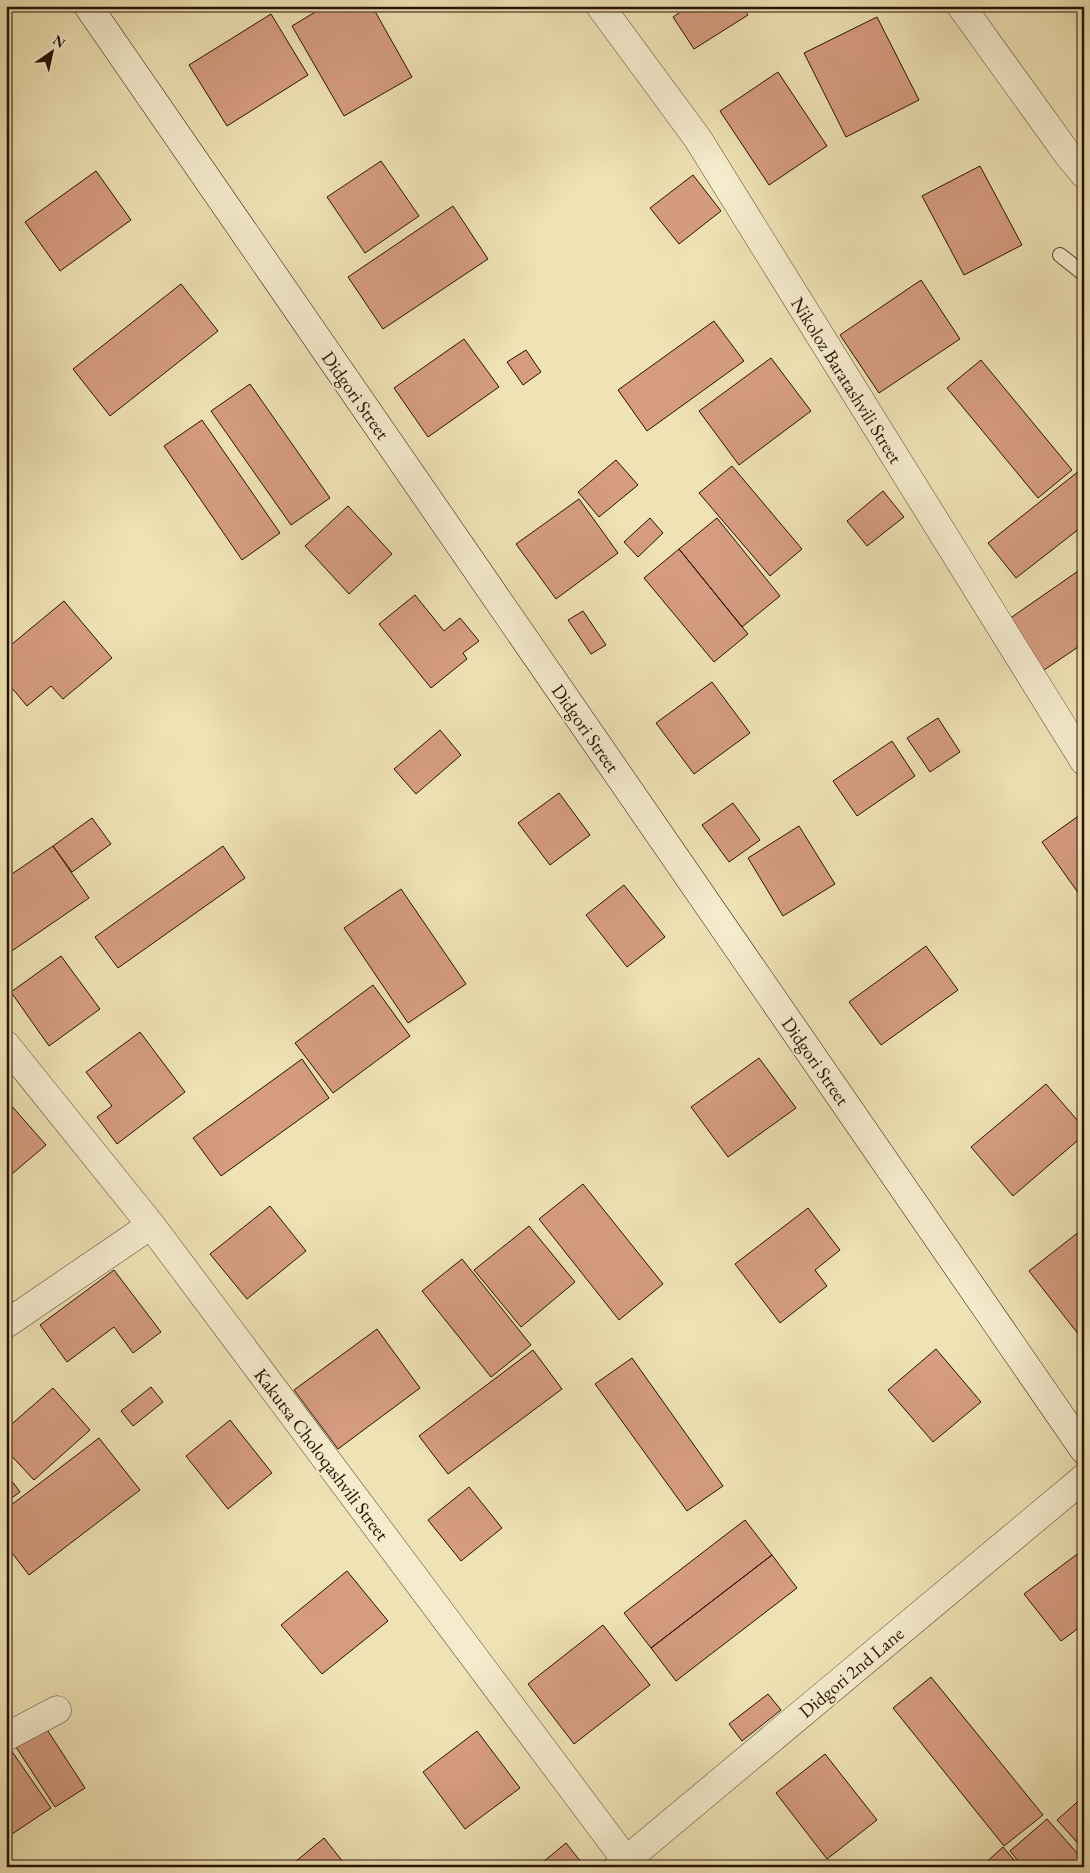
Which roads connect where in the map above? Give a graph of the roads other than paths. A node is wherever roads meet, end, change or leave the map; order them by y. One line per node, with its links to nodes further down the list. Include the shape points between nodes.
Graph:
1 (88, 6): 11 (street, Didgori Street)
2 (600, 6): 7 (street, Nikoloz Baratashvili Street, via 698,139)
3 (961, 6): 4 (street)
4 (1084, 174)
5 (1060, 255): 6 (lane)
6 (1084, 274)
7 (1084, 761)
8 (6, 1046): 9 (street, Kakutsa Choloqashvili Street)
9 (151, 1225): 10 (street); 15 (street, Kakutsa Choloqashvili Street)
10 (6, 1324)
11 (1084, 1450)
12 (1084, 1478): 15 (street, Didgori 2nd Lane)
13 (57, 1710): 14 (street)
14 (6, 1737)
15 (625, 1865)

